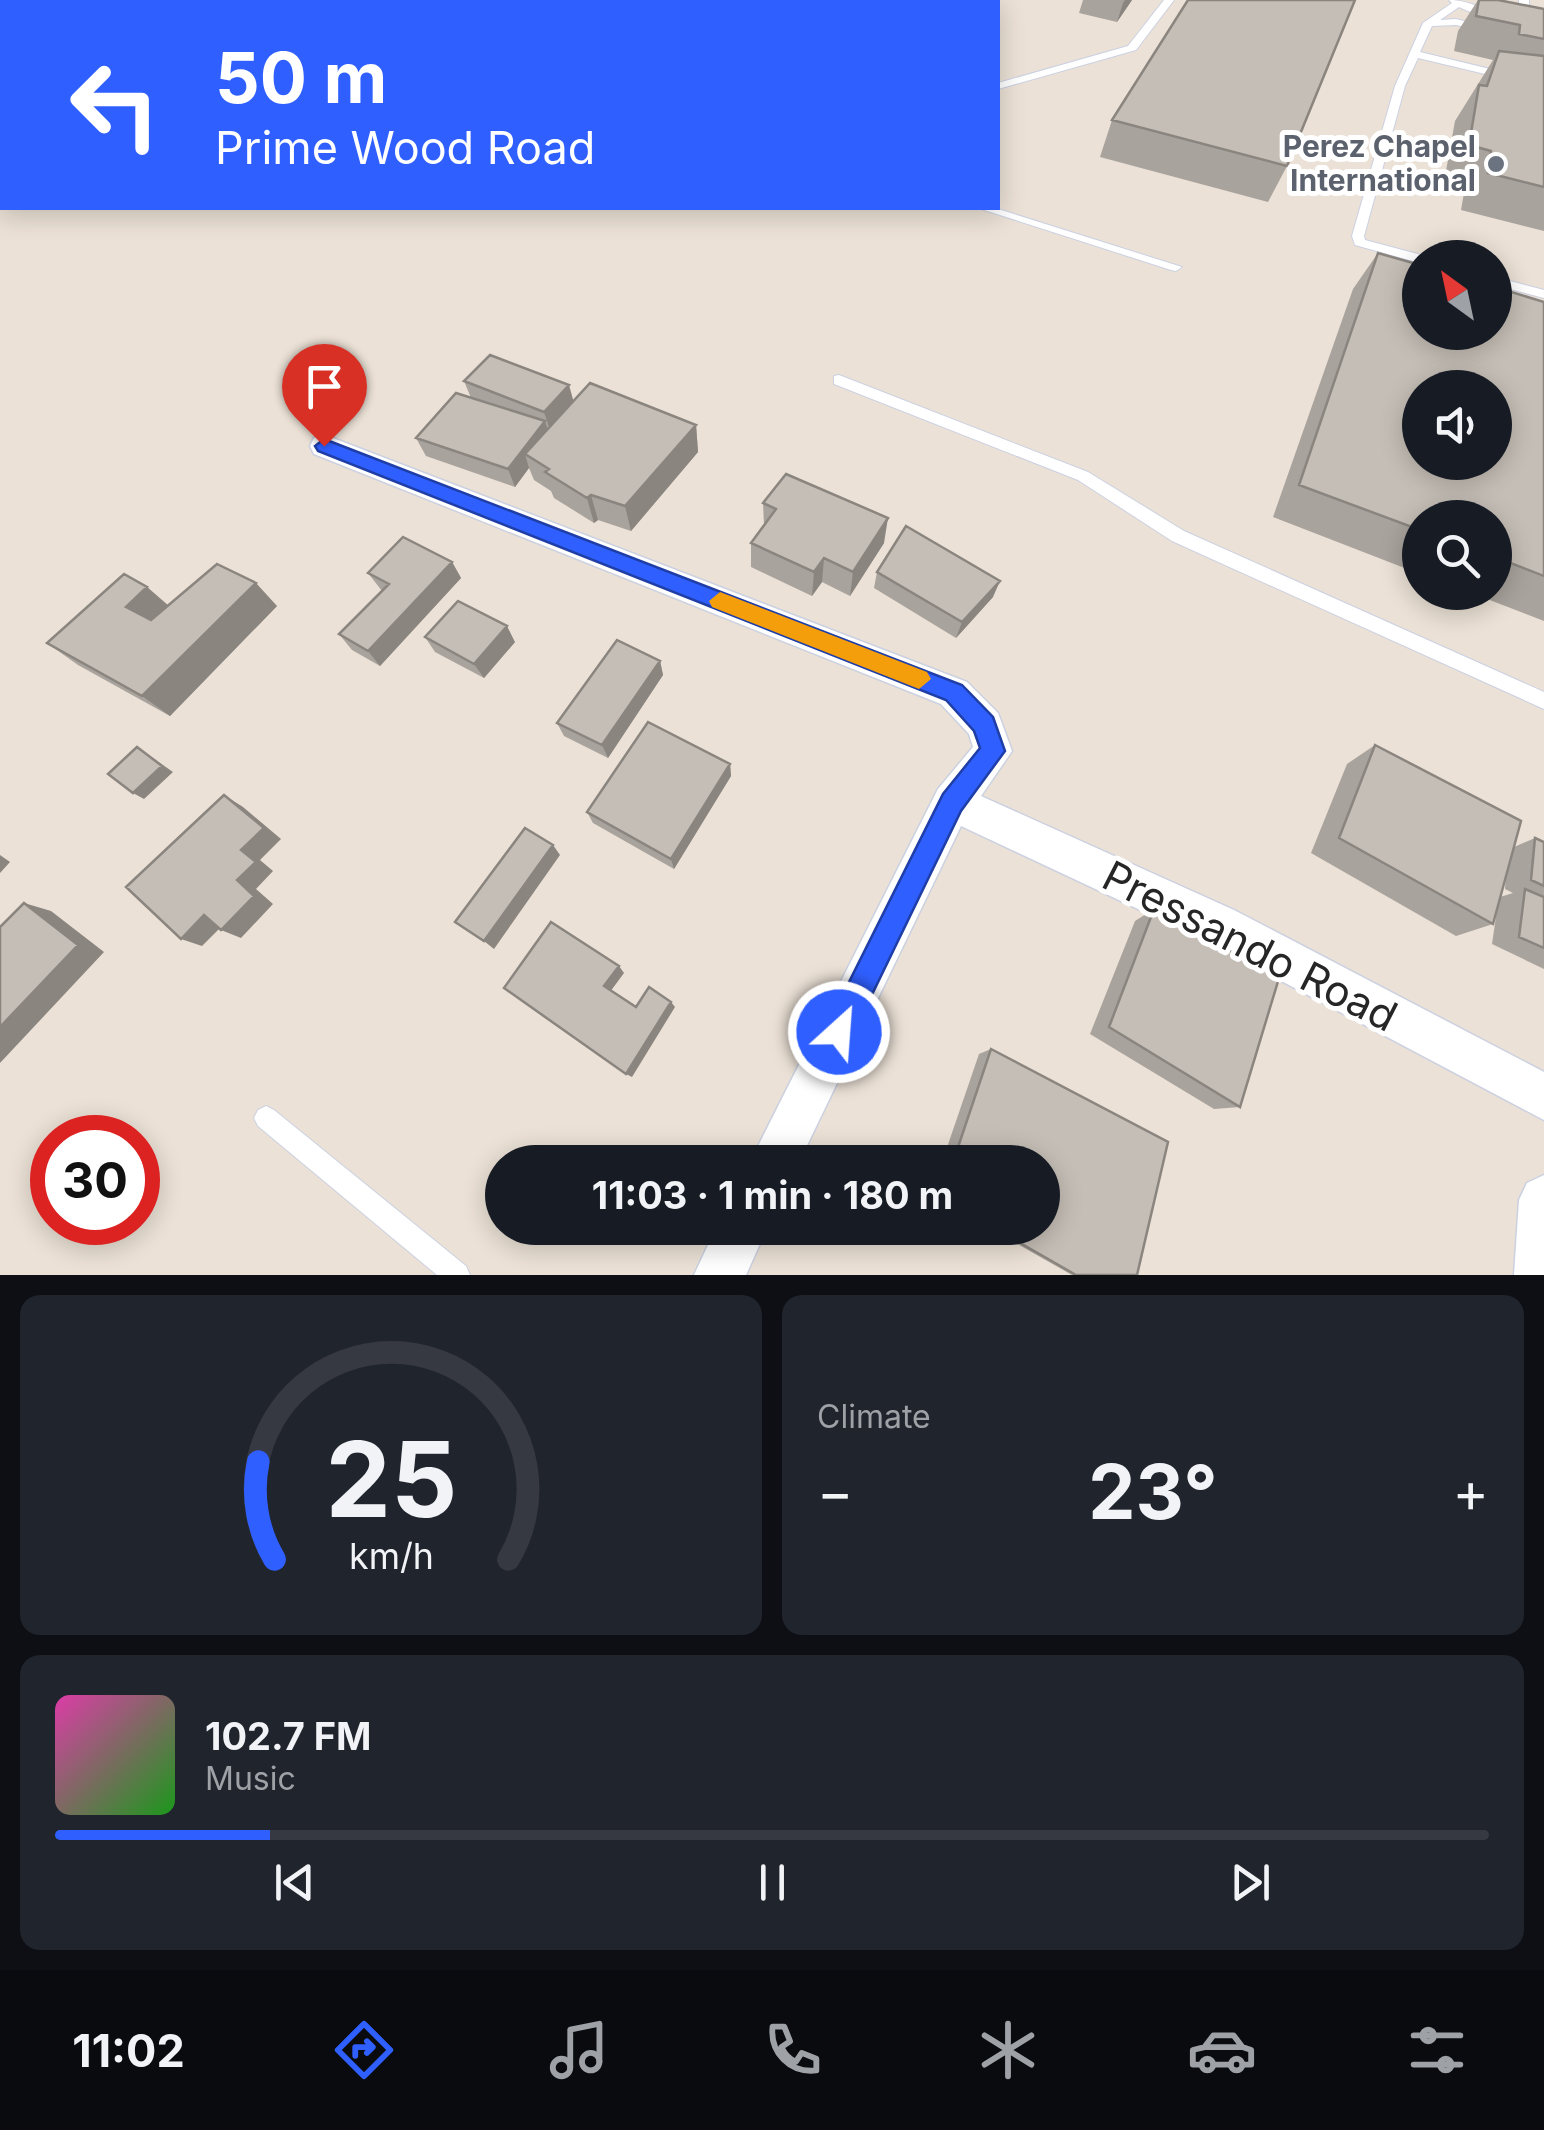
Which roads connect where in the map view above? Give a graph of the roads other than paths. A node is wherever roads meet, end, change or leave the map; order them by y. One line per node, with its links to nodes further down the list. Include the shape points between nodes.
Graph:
1 (1169, 0): 7 (lane, via 1132,48)
2 (1524, 0): 3 (lane, via 1524,15 1489,14)
3 (1456, 1): 4 (lane)
4 (1428, 23): 5 (lane); 6 (lane)
5 (1509, 32)
6 (1414, 54): 8 (lane); 10 (lane, via 1358,236 1359,242)
7 (1000, 85)
8 (1544, 85)
9 (991, 210): 11 (lane)
10 (1402, 254)
11 (1176, 267)
12 (1512, 285): 13 (lane)
13 (1544, 294)
14 (839, 380): 16 (lane, via 1082,476 1178,536)
15 (324, 446): 17 (street, via 954,693 984,725 993,751)
16 (1544, 701)
17 (952, 802): 18 (street, Pressando Road, via 1218,925); 20 (street)
18 (1544, 1097)
19 (266, 1118): 23 (lane)
20 (782, 1145)
21 (1544, 1200): 25 (street)
22 (733, 1245): 24 (street)
23 (458, 1275)
24 (718, 1275)
25 (1539, 1275)

